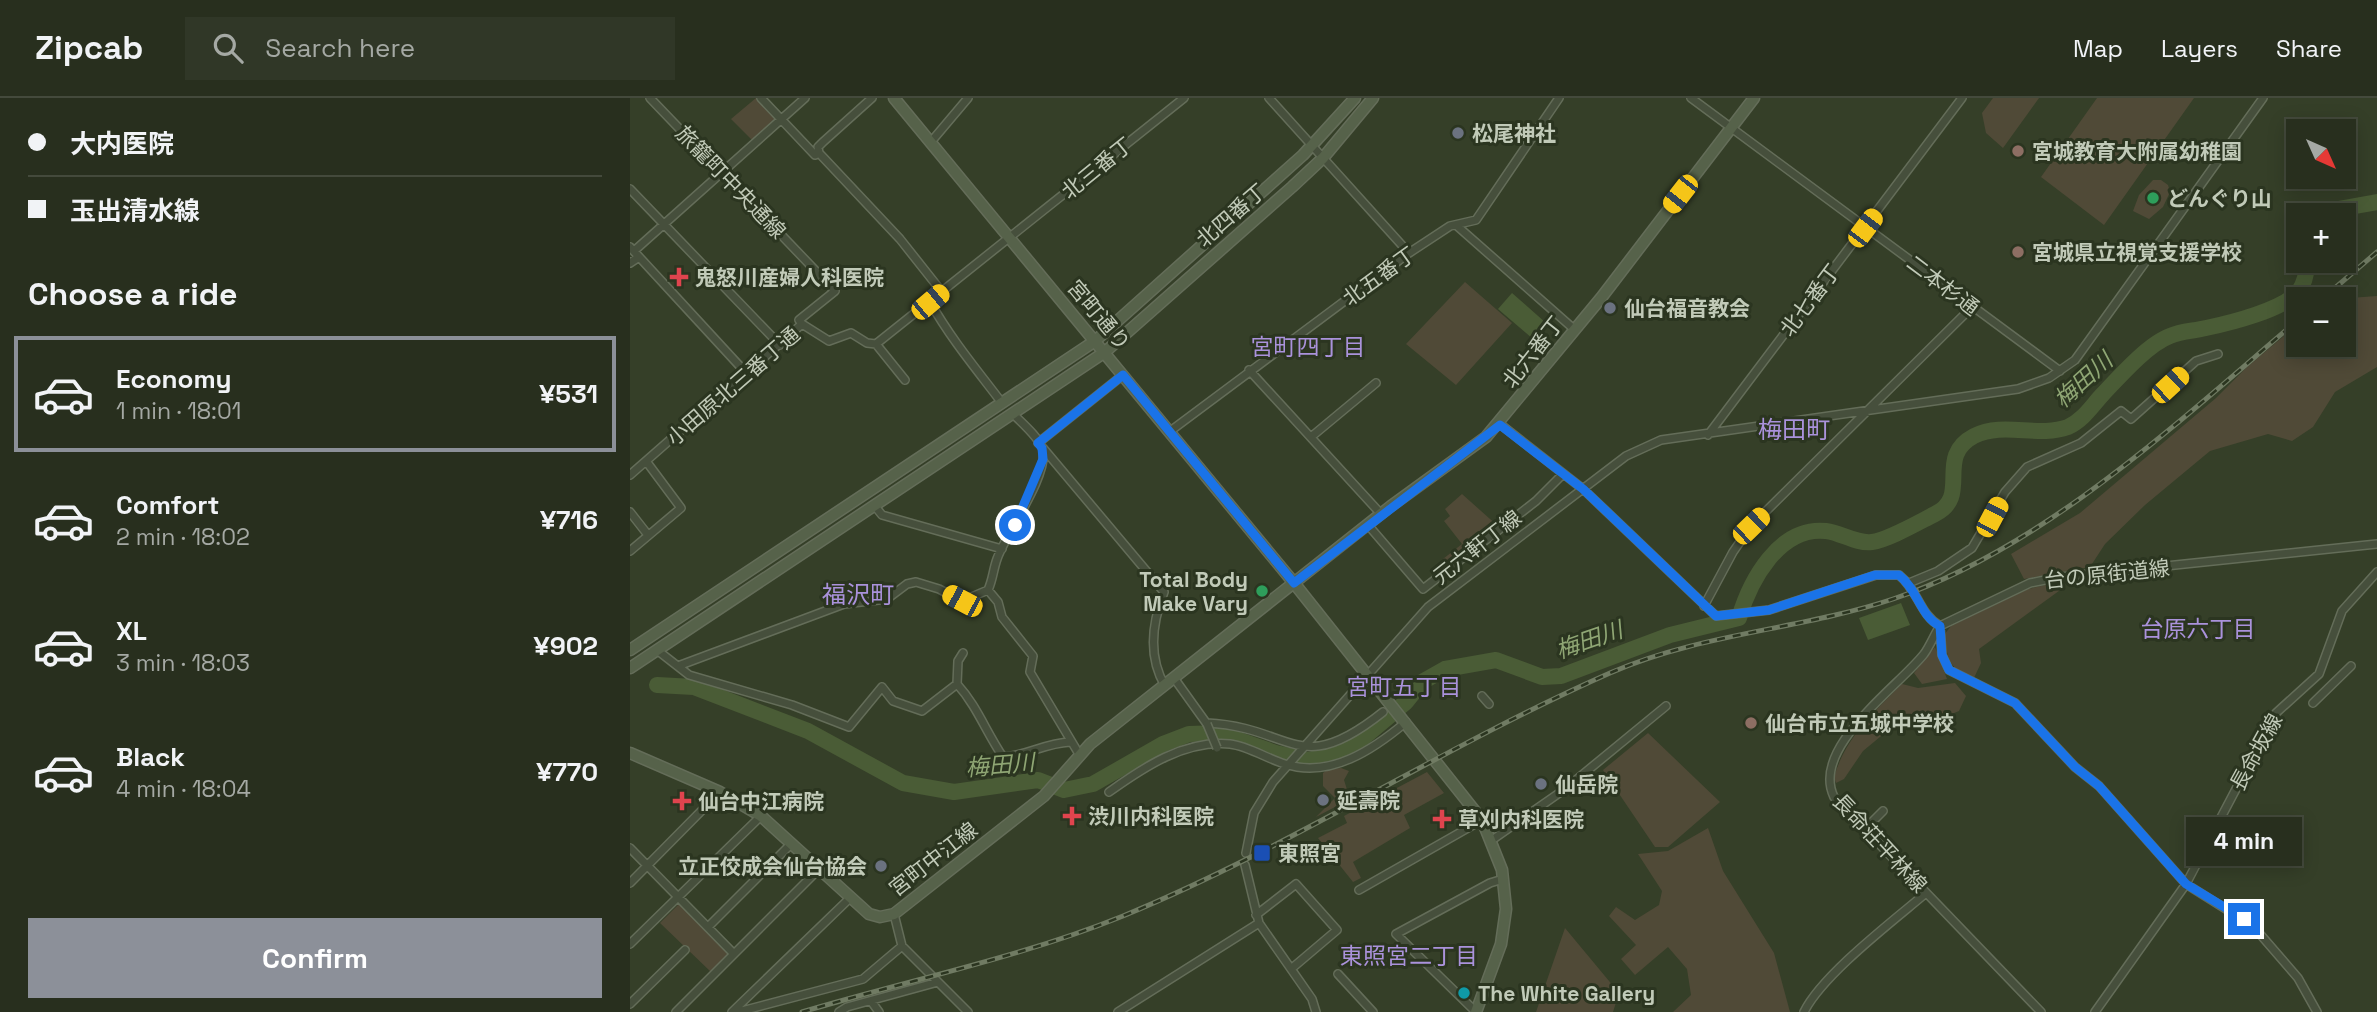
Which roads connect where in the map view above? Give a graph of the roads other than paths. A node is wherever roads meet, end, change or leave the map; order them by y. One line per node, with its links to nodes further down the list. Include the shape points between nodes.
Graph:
1 (650, 98): 22 (street, 旅籠町中央通線)
2 (761, 98): 16 (street)
3 (805, 98): 16 (street)
4 (872, 98): 20 (street, via 822,142)
5 (894, 98): 18 (street, 宮町通り)
6 (968, 98): 18 (street)
7 (1184, 98): 27 (street, 北三番丁)
8 (1269, 98): 19 (street)
9 (1355, 98): 19 (street, 北四番丁)
10 (1373, 98): 21 (street, 北四番丁)
11 (1559, 98): 25 (street, 北五番丁, via 1476,220)
12 (1691, 98): 17 (street, 二本杉通)
13 (1754, 98): 17 (street, 北六番丁)
14 (1962, 98): 26 (street, 北七番丁)
15 (2263, 98): 42 (street, via 2082,350)
16 (780, 121): 20 (street, via 815,155); 22 (street)
17 (1731, 128): 26 (street, 二本杉通); 35 (street, 北六番丁)
18 (930, 142): 27 (street, 宮町通り)
19 (1312, 146): 21 (street); 36 (street, 北四番丁)
20 (819, 153): 31 (street)
21 (1323, 158): 29 (street); 39 (street, 北四番丁)
22 (723, 174): 24 (street); 34 (street, 旅籠町中央通線, via 835,291 799,320)
23 (630, 189): 24 (street)
24 (664, 225): 28 (street); 38 (street)
25 (1456, 225): 29 (street, 北五番丁); 35 (street)
26 (1865, 228): 33 (street, 二本杉通); 52 (street, 北七番丁)
27 (1010, 238): 31 (street); 36 (street, 宮町通り)
28 (634, 252): 30 (street); 43 (street)
29 (1409, 253): 41 (street, 北五番丁)
30 (630, 264)
31 (943, 292): 32 (street)
32 (930, 302): 37 (street); 47 (street, via 955,346 978,368)
33 (1972, 307): 42 (street, 二本杉通); 48 (street)
34 (802, 324): 37 (street, 小田原北三番丁通, via 829,341 851,333); 38 (street, 小田原北三番丁通)
35 (1574, 330): 50 (street, 北六番丁)
36 (1095, 341): 39 (street, 宮町通り); 47 (street, 北四番丁)
37 (876, 344): 45 (street)
38 (780, 345): 43 (street, 小田原北三番丁通)
39 (1105, 352): 44 (street, 宮町通り); 49 (street, 北四番丁)
40 (2218, 354): 69 (street, via 2196,361 2131,419 2121,411 2081,443 2027,467 2005,492 1972,548 1938,571)
41 (1249, 370): 51 (street, 北五番丁); 53 (street)
42 (2060, 372): 48 (street, via 2018,389)
43 (747, 374): 55 (street, 小田原北三番丁通)
44 (1123, 375): 51 (street, 宮町通り); 54 (street)
45 (905, 380)
46 (1376, 383): 53 (street)
47 (1002, 403): 73 (street, 北四番丁)
48 (1867, 412): 52 (street); 71 (street, via 1751,526)
49 (1012, 413): 54 (street); 59 (street, 北四番丁)
50 (1500, 425): 57 (street); 61 (street, 北六番丁)
51 (1169, 432): 68 (street, 宮町通り)
52 (1709, 435): 58 (street, via 1661,440 1626,456)
53 (1311, 437): 61 (street)
54 (1040, 445): 65 (street, via 1043,459 1028,501); 81 (street, via 1164,592 1156,615 1153,656)
55 (646, 461): 56 (street, 小田原北三番丁通); 63 (street, via 681,508)
56 (630, 475)
57 (1562, 475): 58 (street); 62 (street, 元六軒丁線, via 1536,501 1423,589)
58 (1583, 489): 71 (street); 80 (street, via 1428,607)
59 (874, 505): 65 (street, via 882,516); 74 (street, 北四番丁)
60 (630, 512): 63 (street)
61 (1381, 514): 62 (street, 北六番丁)
62 (1368, 525): 68 (street, 北六番丁)
63 (648, 535): 66 (street)
64 (2377, 544): 72 (street, 台の原街道線, via 2060,577 2030,583)
65 (1002, 550): 70 (street)
66 (630, 551)
67 (2377, 572): 79 (street, 長命坂線, via 2342,611)
68 (1294, 583): 80 (street, 宮町通り); 81 (street)
69 (1909, 583): 71 (street, via 1899,575 1875,575 1769,610 1716,616); 72 (street, via 1929,620)
70 (988, 590): 76 (street, via 962,601 916,582 887,599 844,604); 91 (street, via 1002,617 1033,656 1030,672)
71 (1704, 606)
72 (1940, 626): 102 (street, 長命荘平林線, via 1924,654 1850,732 1830,771 1834,797); 112 (street, via 1942,655 1949,670 2015,703 2099,786)
73 (630, 650)
74 (657, 650): 76 (street); 78 (street, 北四番丁)
75 (963, 653): 82 (street)
76 (678, 666): 82 (street, via 689,675 849,727 882,687 893,701 922,711)
77 (2351, 666): 83 (street)
78 (630, 668)
79 (2319, 674): 83 (street); 112 (street, 長命坂線, via 2276,713)
80 (1367, 675): 88 (street, 宮町通り); 93 (street)
81 (1170, 682): 90 (street); 95 (street)
82 (957, 684): 91 (street, via 974,703 1003,757 1049,743)
83 (2330, 686): 85 (street)
84 (1482, 696): 86 (street)
85 (2314, 703)
86 (1489, 704)
87 (1666, 706): 103 (street, via 1565,789)
88 (1388, 709): 89 (street, 宮町通り); 93 (street, via 1349,738)
89 (1406, 721): 96 (street, via 1345,762); 101 (street, 宮町通り)
90 (1207, 723): 92 (street, bridge); 93 (street, via 1233,724)
91 (1070, 742): 95 (street)
92 (1217, 748)
93 (1303, 749): 96 (street)
94 (630, 752): 97 (street, 宮町中江線)
95 (1079, 754): 117 (street, 宮町中江線, via 1047,792)
96 (1289, 765): 98 (street, via 1232,744 1194,747 1144,767); 106 (street, via 1259,803)
97 (720, 792): 100 (street, 宮町中江線); 108 (street)
98 (1109, 792)
99 (1883, 810): 102 (street)
100 (761, 816): 104 (street, 宮町中江線); 115 (street)
101 (1482, 820): 103 (street, 宮町通り); 113 (street)
102 (1865, 830): 114 (street, 長命荘平林線)
103 (1492, 840): 110 (street, 宮町通り)
104 (792, 843): 109 (street, 宮町中江線); 120 (street)
105 (630, 848): 108 (street)
106 (1246, 853)
107 (1245, 865): 118 (street)
108 (648, 866): 111 (street); 115 (street)
109 (819, 869): 116 (street, 宮町中江線); 124 (street)
110 (1503, 879): 139 (street, 宮町通り, via 1506,909 1501,944); 139 (street, via 1396,934)
111 (630, 883)
112 (2186, 884): 142 (street, 長命坂線); 143 (street, via 2253,926 2298,978)
113 (1359, 890)
114 (1926, 893): 140 (street, via 1863,947); 141 (street, 長命荘平林線)
115 (678, 897): 120 (street); 121 (street)
116 (850, 898): 117 (street, 宮町中江線, via 869,914); 131 (street)
117 (894, 914): 122 (street)
118 (1256, 915): 119 (street); 125 (street, via 1296,883 1337,930)
119 (1259, 923): 125 (street); 136 (street)
120 (708, 927): 124 (street)
121 (630, 944)
122 (902, 946): 127 (street); 132 (street, via 863,979)
123 (685, 950): 129 (street)
124 (734, 954): 130 (street)
125 (1291, 969): 137 (street)
126 (1338, 974): 138 (street)
127 (938, 982): 128 (street); 135 (street)
128 (871, 1001): 133 (street); 134 (street)
129 (630, 1004)
130 (676, 1012)
131 (732, 1012)
132 (738, 1012)
133 (839, 1012)
134 (878, 1012)
135 (967, 1012)
136 (1118, 1012)
137 (1316, 1012)
138 (1373, 1012)
139 (1476, 1012)
140 (1804, 1012)
141 (2041, 1012)
142 (2095, 1012)
143 (2317, 1012)

